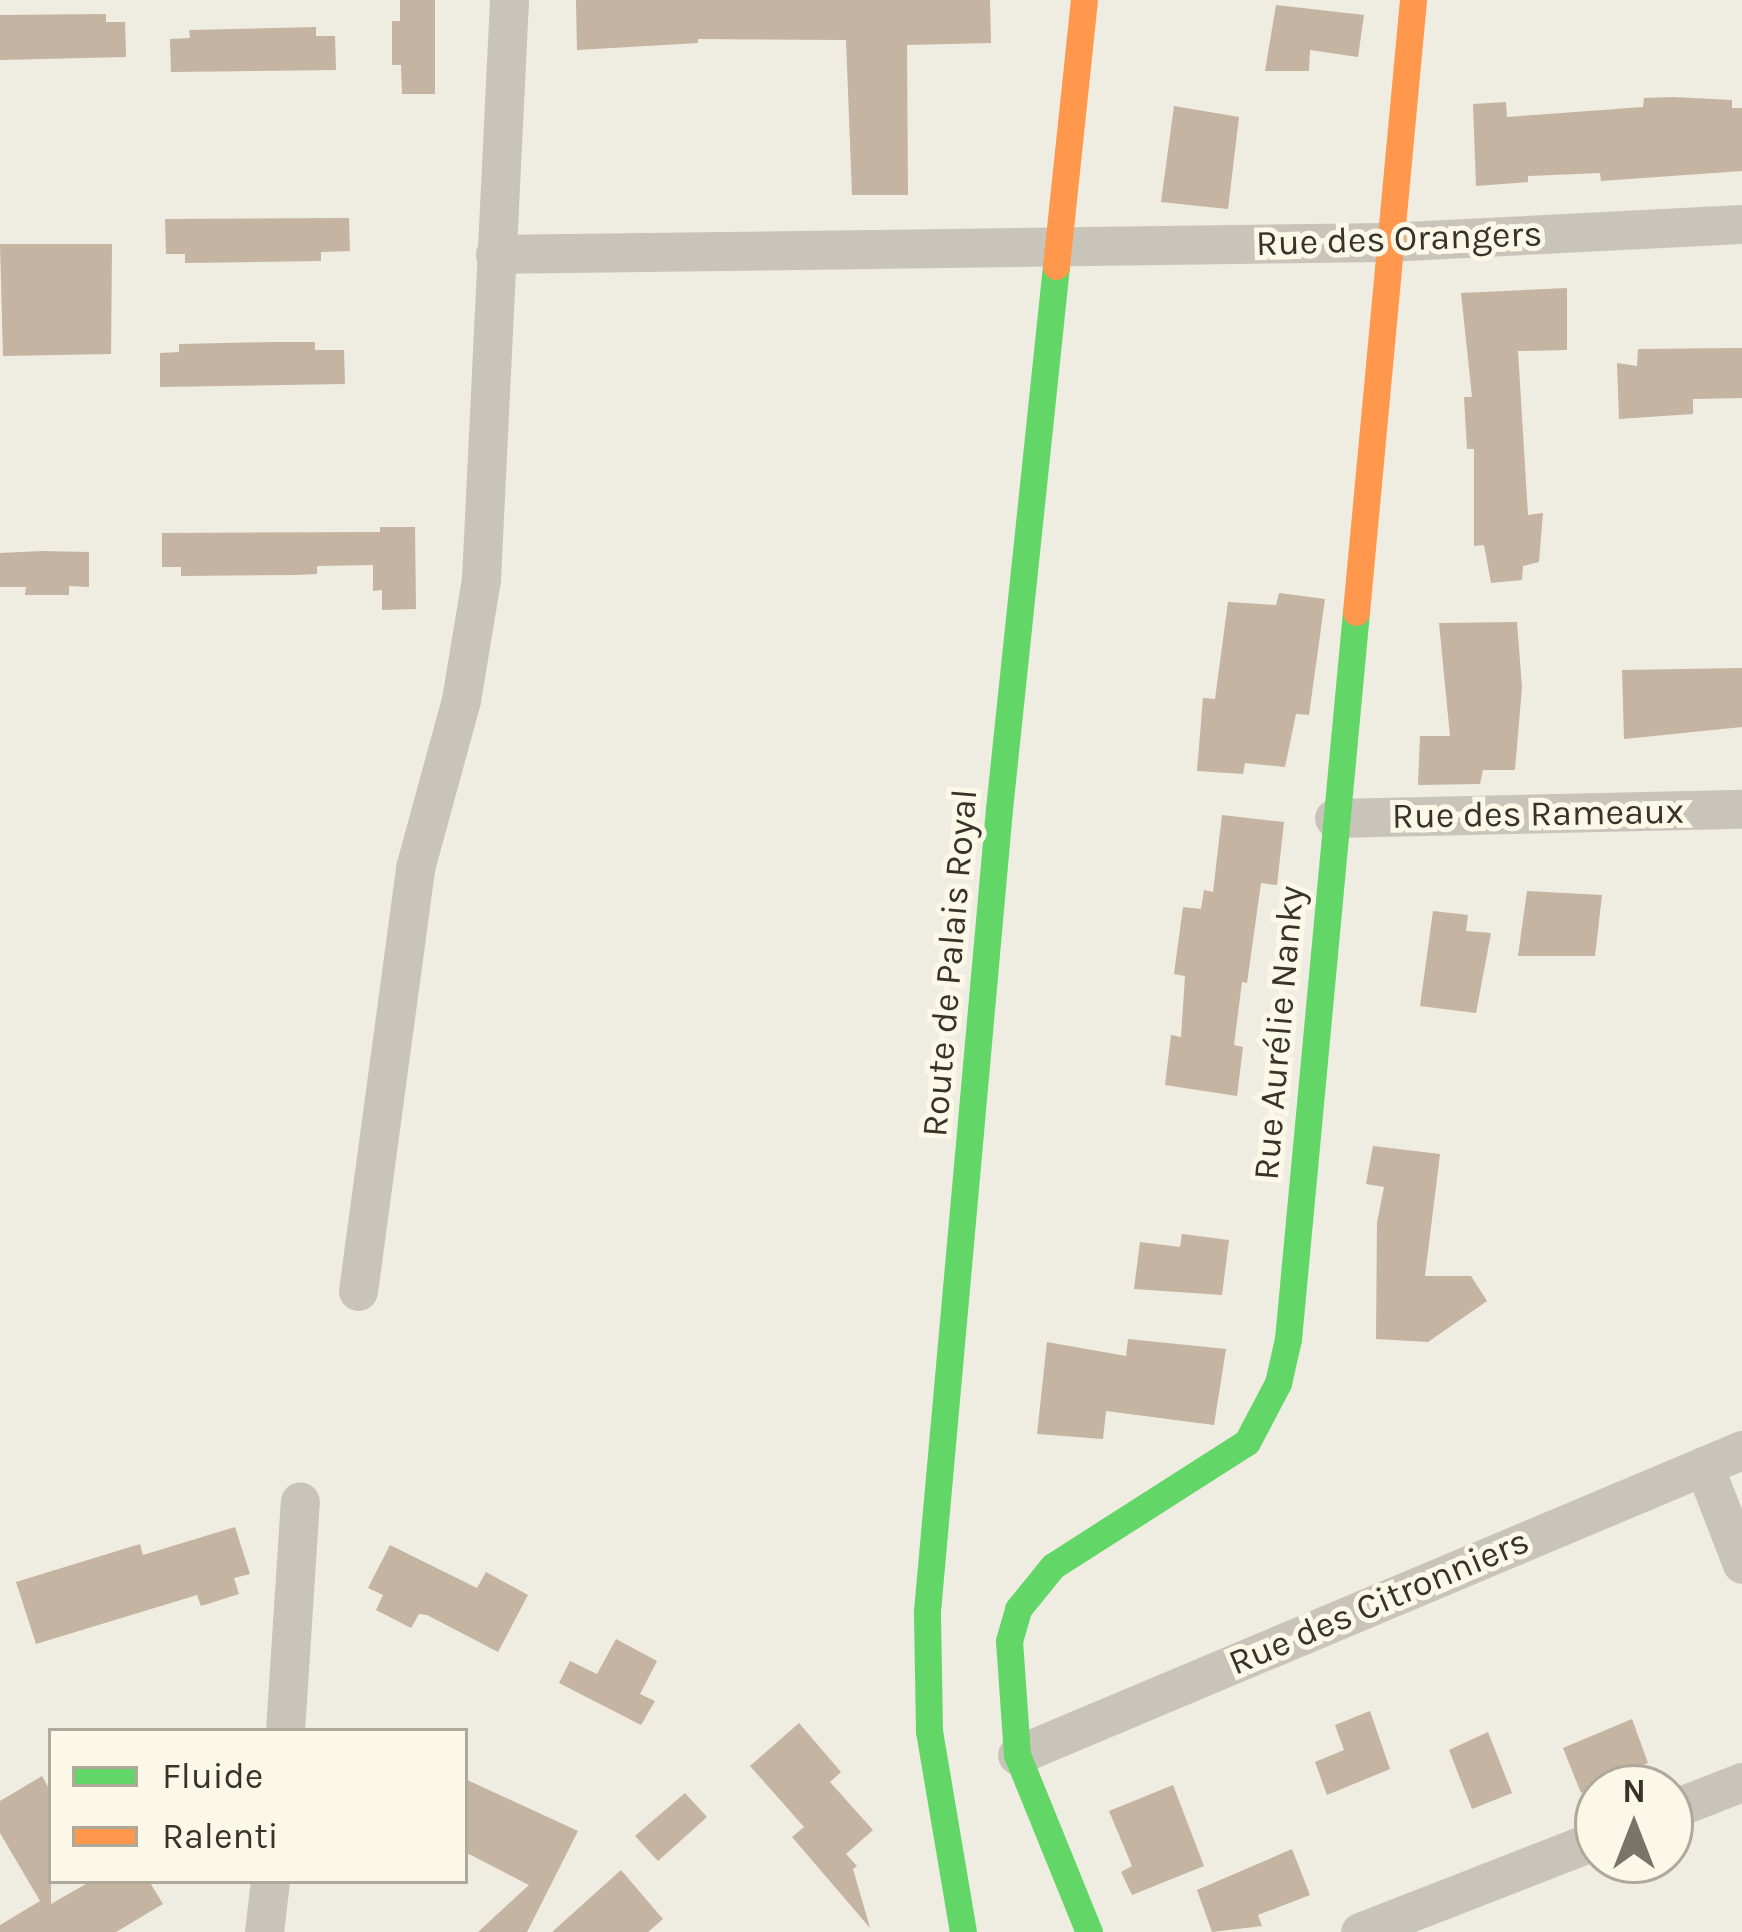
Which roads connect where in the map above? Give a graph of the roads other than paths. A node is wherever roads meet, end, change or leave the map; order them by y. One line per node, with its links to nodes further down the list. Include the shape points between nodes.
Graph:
1 (509, 0): 7 (street)
2 (1084, 0): 6 (street, Route de Palais Royal)
3 (1412, 0): 5 (street, Rue Aurélie Nanky)
4 (1742, 224): 5 (street, Rue des Orangers)
5 (1386, 242): 6 (street, Rue des Orangers); 9 (street, Rue Aurélie Nanky)
6 (1055, 250): 7 (street, Rue des Orangers); 22 (street, Route de Palais Royal, via 927,1611 929,1731)
7 (495, 254): 10 (street, via 481,579 460,700 415,868)
8 (1742, 809): 9 (street, Rue des Rameaux)
9 (1334, 818): 16 (street, Rue Aurélie Nanky, via 1278,1383 1247,1442 1053,1566 1018,1609 1009,1641)
10 (358, 1291)
11 (1742, 1450): 12 (street, Rue des Citronniers)
12 (1704, 1466): 14 (street); 16 (street, Rue des Citronniers)
13 (300, 1501): 15 (street)
14 (1742, 1564)
15 (285, 1728)
16 (1016, 1755): 23 (street, Rue Aurélie Nanky)
17 (1742, 1782): 18 (street)
18 (1694, 1801)
19 (1574, 1848): 24 (street)
20 (270, 1884): 21 (street)
21 (264, 1932)
22 (963, 1932)
23 (1089, 1932)
24 (1360, 1932)

